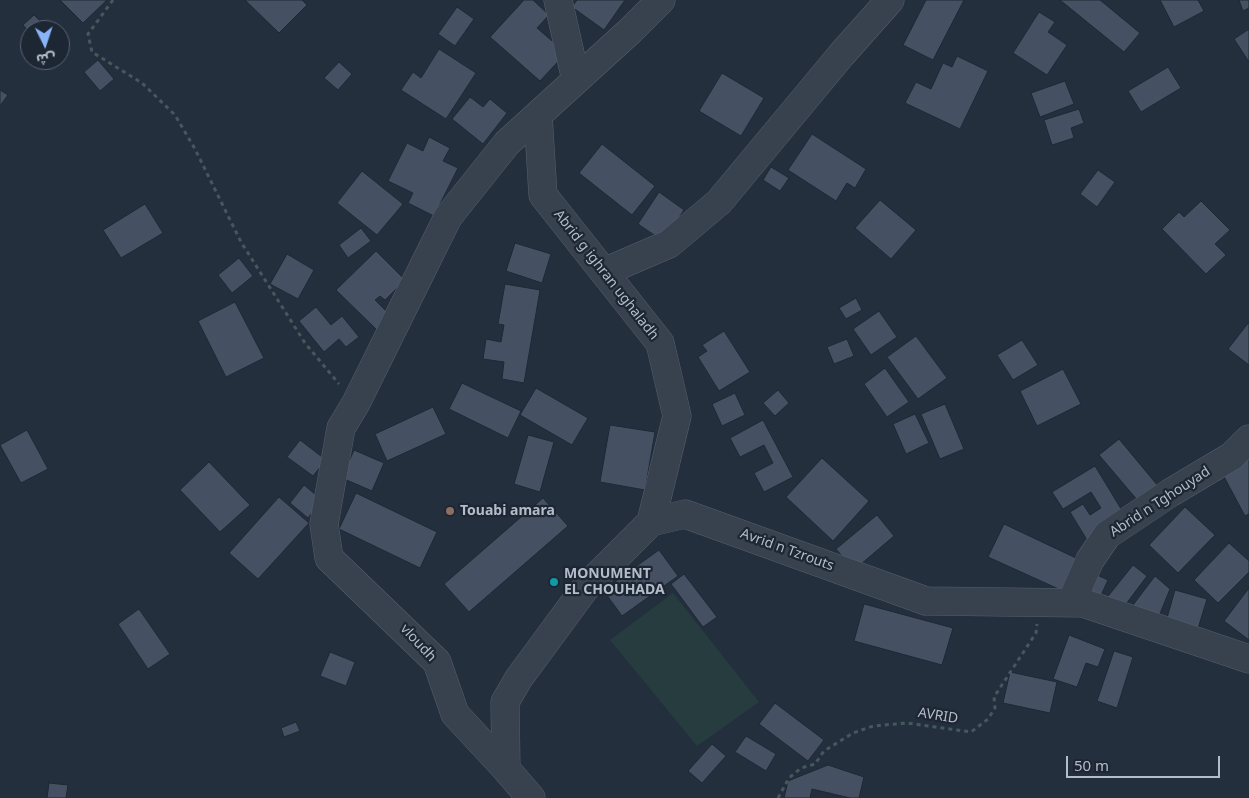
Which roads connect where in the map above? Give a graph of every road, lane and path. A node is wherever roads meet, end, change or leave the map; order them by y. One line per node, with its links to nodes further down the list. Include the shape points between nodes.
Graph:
1 (113, 0): 8 (path, via 88,34 92,52 142,83 175,114 241,242 305,343)
2 (558, 0): 5 (street)
3 (661, 0): 5 (street, vloudh)
4 (890, 0): 7 (street, via 719,202 669,244)
5 (576, 80): 6 (street, vloudh)
6 (538, 115): 7 (street, Abrid g ighran ughaladh, via 543,195); 8 (street, vloudh, via 507,143 448,217)
7 (604, 272): 10 (street, Abrid g ighran ughaladh, via 660,343 677,416)
8 (356, 403): 14 (street, vloudh, via 341,428 324,524 329,558 437,662 455,714)
9 (1249, 439): 12 (street, Abrid n Tghouyad, via 1232,456 1107,535 1090,560)
10 (651, 522): 11 (street, Avrid n Tzrouts, via 685,514 926,601); 14 (street, via 586,587 505,702)
11 (1043, 603): 12 (street, Avrid n Tzrouts); 16 (path, AVRID, via 1036,633 994,697 995,708 988,719 971,732 906,723 874,726 853,733 824,751 815,764 801,768 789,778)
12 (1071, 603): 13 (street, Avrid n Tzrouts, via 1084,603)
13 (1249, 659)
14 (506, 769): 15 (street)
15 (531, 798)
16 (778, 798)

